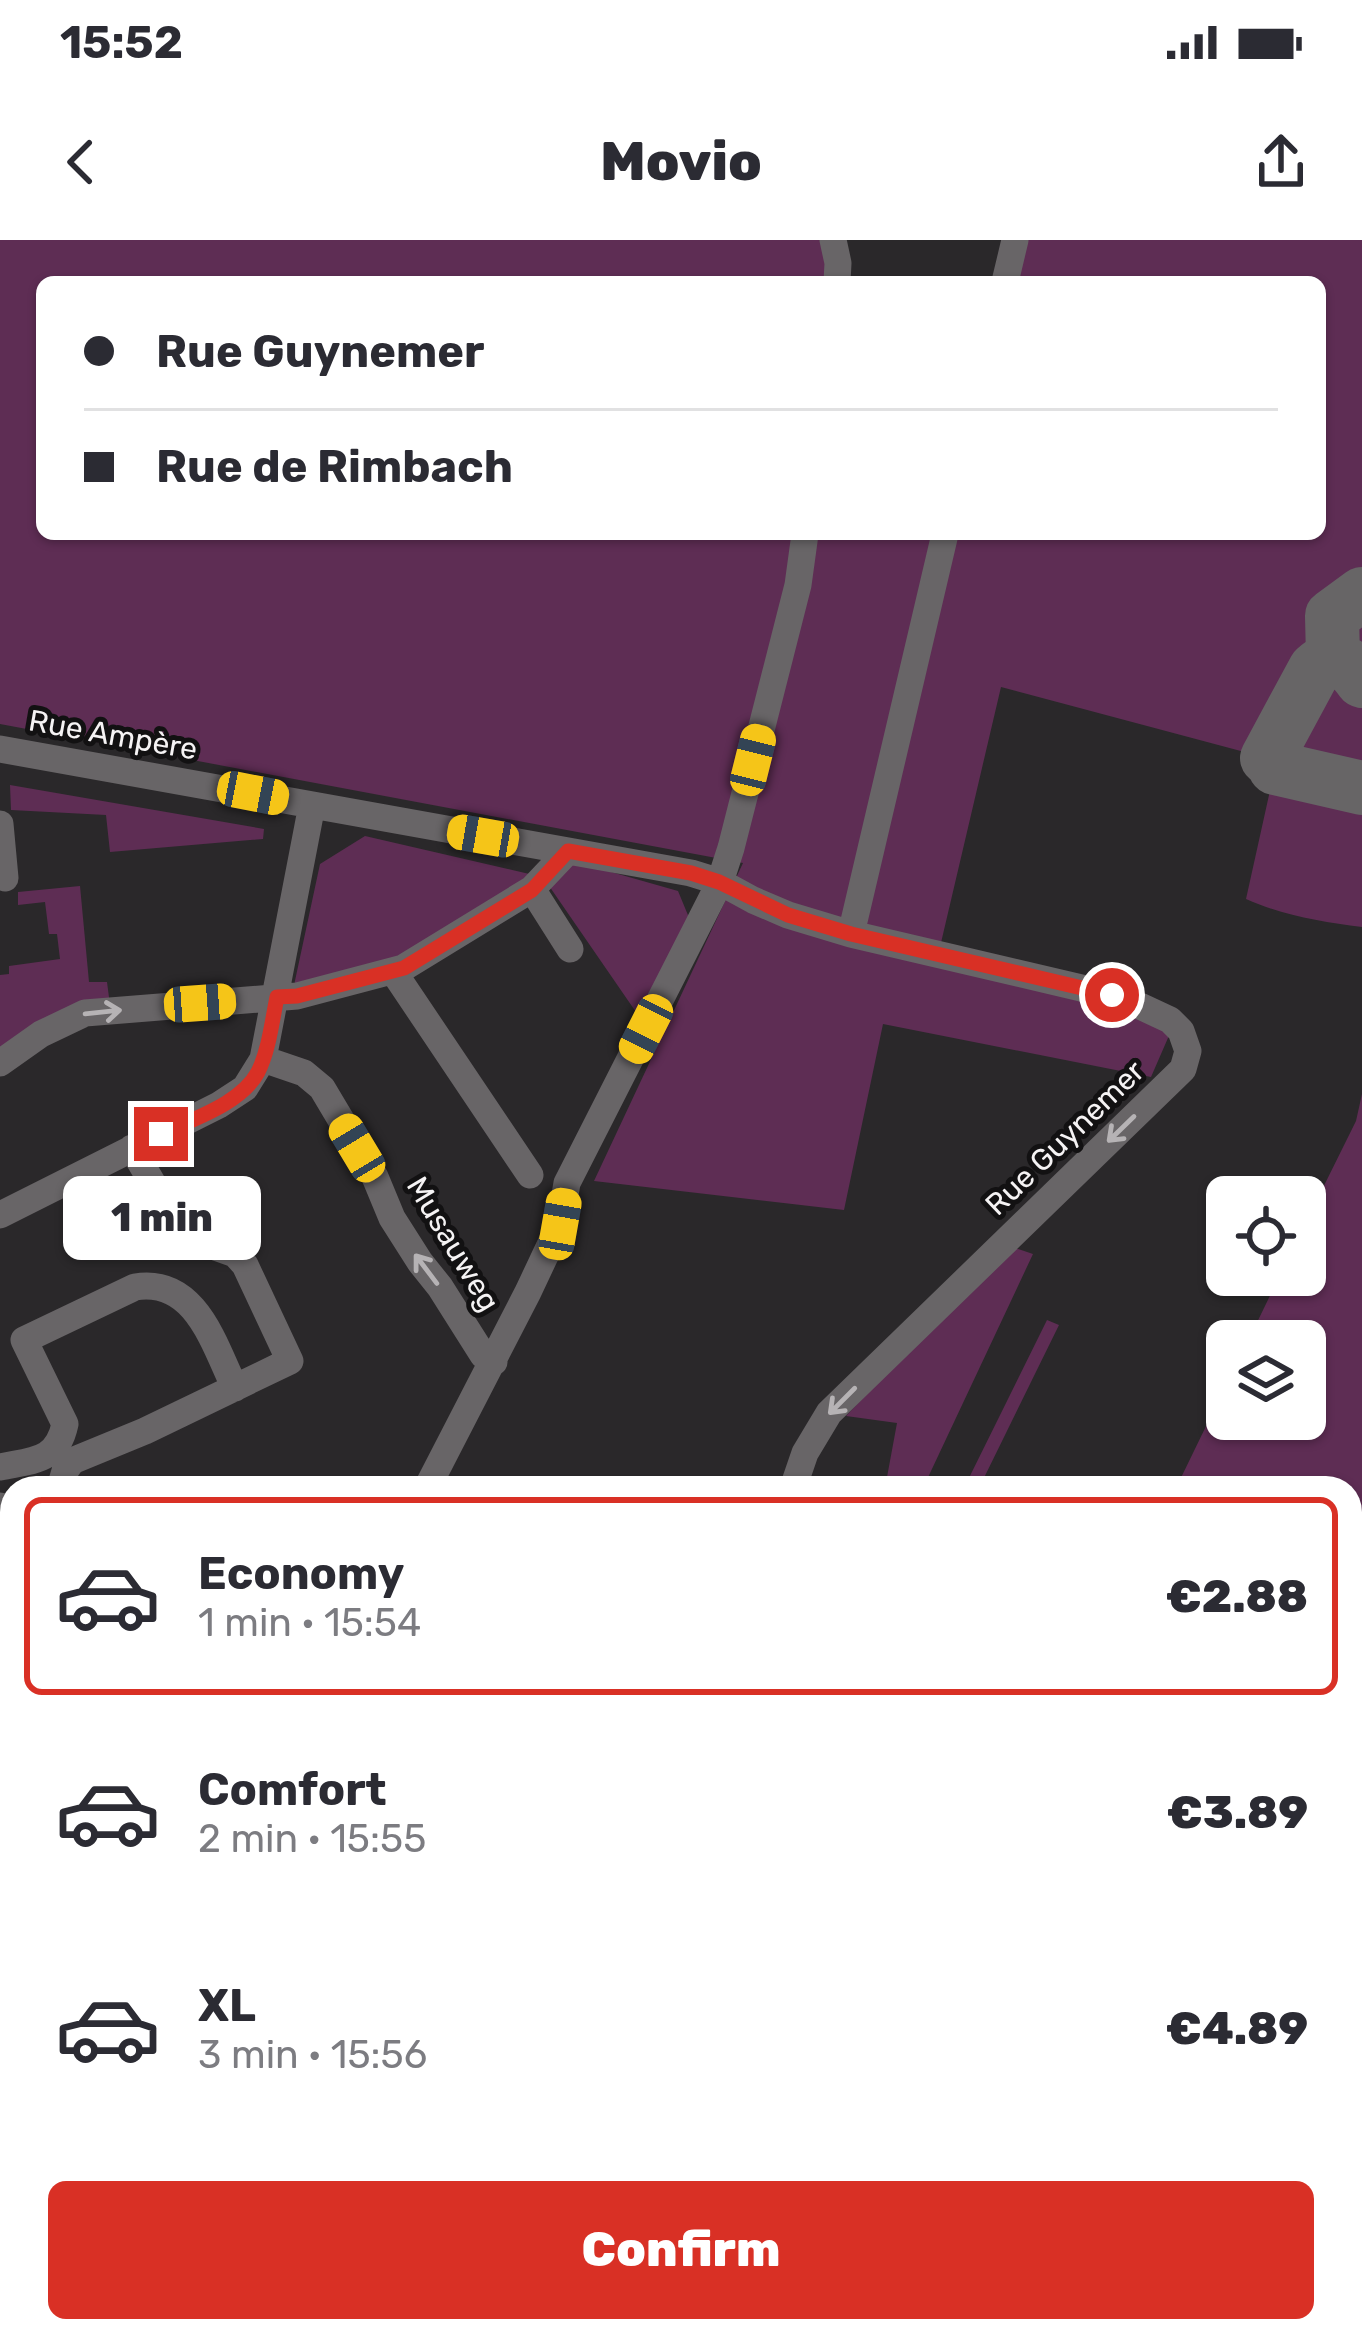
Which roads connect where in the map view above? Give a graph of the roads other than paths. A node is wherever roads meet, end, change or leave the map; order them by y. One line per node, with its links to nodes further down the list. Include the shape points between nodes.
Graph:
1 (1015, 240): 2 (street)
2 (1006, 276)
3 (804, 540): 10 (street)
4 (944, 540): 12 (street)
5 (0, 749): 6 (street, Rue Ampère)
6 (312, 805): 8 (street, Rue Ampère); 15 (street)
7 (0, 824): 9 (street)
8 (568, 851): 10 (street, Rue Ampère); 11 (street)
9 (4, 878)
10 (719, 882): 12 (street, Rue Guynemer); 21 (street, via 567,1183 560,1224)
11 (532, 890): 13 (street); 14 (street)
12 (851, 934): 26 (street, Rue Guynemer, one-way to 26, via 1112,995 1170,1021 1188,1051 1184,1069 829,1413)
13 (569, 949)
14 (393, 971): 15 (street); 19 (street)
15 (277, 997): 16 (street); 17 (street, one-way to 15, via 85,1012)
16 (263, 1059): 18 (street, via 237,1095); 21 (street, Musauweg, one-way to 16, via 412,1250 322,1088 304,1072)
17 (0, 1063)
18 (132, 1148): 20 (street); 22 (street, via 181,1232 245,1265 290,1361)
19 (530, 1175)
20 (0, 1215)
21 (494, 1362): 25 (street)
22 (236, 1388): 23 (street, via 182,1295 135,1287 24,1340 64,1424 62,1439 39,1459); 24 (street, via 72,1461)
23 (0, 1467)
24 (64, 1476)
25 (433, 1476)
26 (797, 1476)

